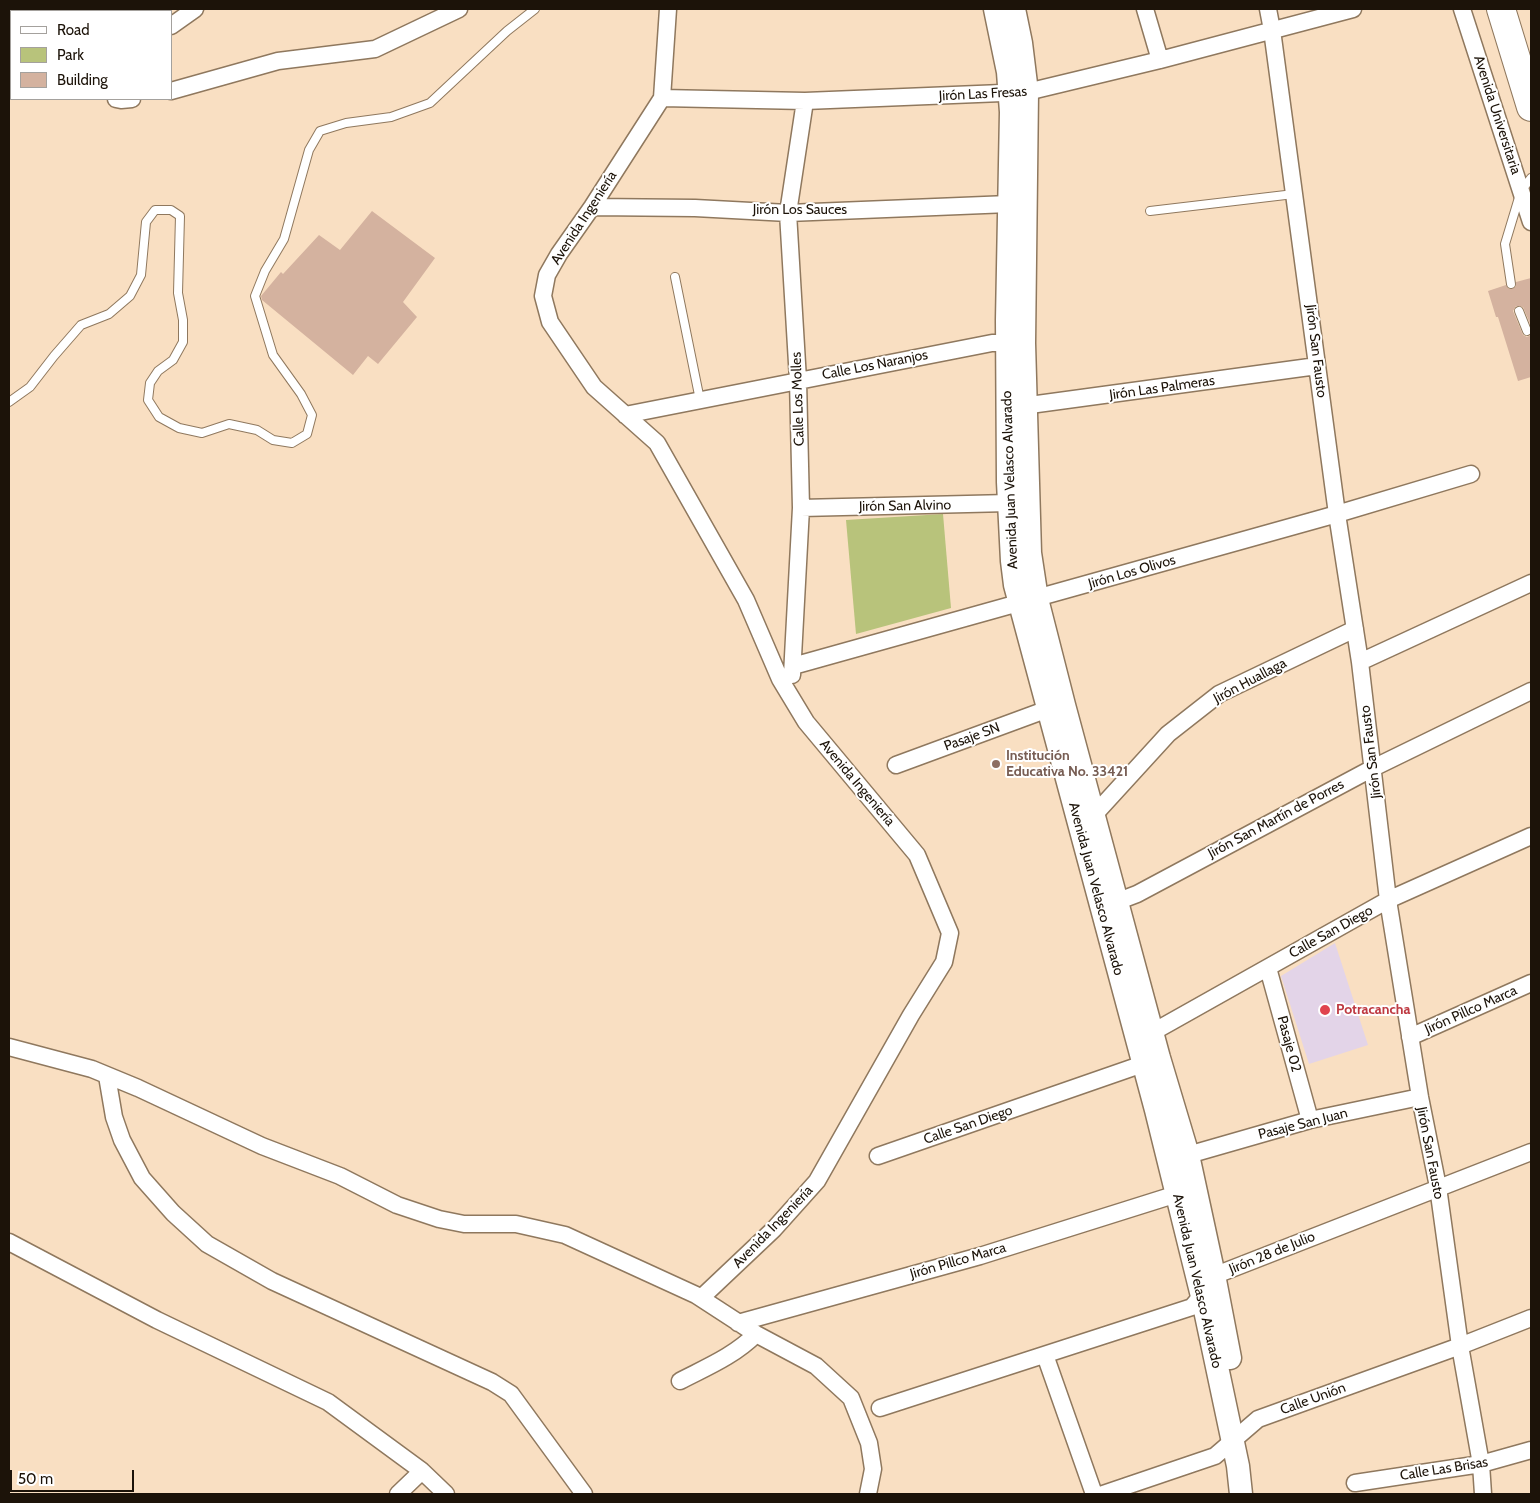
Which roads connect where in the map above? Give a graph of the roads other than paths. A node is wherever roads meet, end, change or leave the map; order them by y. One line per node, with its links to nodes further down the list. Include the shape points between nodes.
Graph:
1 (195, 9): 12 (street)
2 (459, 9): 15 (street, via 375,49 278,61)
3 (535, 9): 35 (lane, via 430,103 391,117 346,123 320,131 308,150 284,239 255,296 273,356 312,415 307,434 292,443 273,440 257,430 229,424 202,433 179,428 158,417 148,400 150,383 158,371 173,360 183,342 178,293 180,216 171,210 155,210 146,222 141,275 130,296 109,314 82,325 30,387)
4 (668, 9): 17 (street, Avenida Ingeniería)
5 (996, 9): 16 (street, Avenida Juan Velasco Alvarado, via 1008,72)
6 (1014, 9): 16 (street, Avenida Juan Velasco Alvarado, via 1020,42)
7 (1145, 9): 14 (street)
8 (1268, 9): 13 (street, Jirón San Fausto)
9 (1353, 9): 13 (street, Jirón Las Fresas)
10 (1462, 9): 20 (street, Avenida Universitaria)
11 (1501, 9): 19 (highway)
12 (172, 25)
13 (1272, 30): 14 (street, Jirón Las Fresas); 21 (street, Jirón San Fausto)
14 (1160, 60): 16 (street, Jirón Las Fresas)
15 (172, 91)
16 (1018, 93): 18 (street, Jirón Las Fresas); 22 (street, Avenida Juan Velasco Alvarado); 36 (street, Avenida Juan Velasco Alvarado, via 1024,343)
17 (662, 98): 18 (street, Jirón Las Fresas); 23 (street, Avenida Ingeniería)
18 (804, 101): 25 (street, Calle Los Molles)
19 (1531, 107)
20 (1526, 185): 26 (street, Avenida Universitaria); 28 (lane, via 1504,244)
21 (1295, 194): 24 (lane); 32 (street, Jirón San Fausto)
22 (1009, 204): 25 (street, Jirón Los Sauces); 31 (street, Avenida Juan Velasco Alvarado)
23 (592, 207): 25 (street, Jirón Los Sauces); 37 (street, Avenida Ingeniería, via 547,275 543,296 550,322 594,387)
24 (1150, 211)
25 (788, 213): 33 (street, Calle Los Molles)
26 (1531, 222)
27 (675, 277): 34 (lane)
28 (1511, 284)
29 (1519, 311): 30 (lane)
30 (1527, 331)
31 (1007, 343): 33 (street, Calle Los Naranjos, via 992,343); 36 (street, Avenida Juan Velasco Alvarado)
32 (1317, 366): 36 (street, Jirón Las Palmeras); 41 (street, Jirón San Fausto)
33 (798, 380): 34 (street, Calle Los Naranjos); 40 (street, Calle Los Molles)
34 (700, 400): 37 (street, Calle Los Naranjos)
35 (9, 402)
36 (1017, 407): 39 (street, Avenida Juan Velasco Alvarado); 43 (street, Avenida Juan Velasco Alvarado, via 1030,554)
37 (625, 415): 48 (street, Avenida Ingeniería, via 657,444 746,600)
38 (1470, 474): 41 (street, Jirón Los Olivos)
39 (1009, 503): 40 (street, Jirón San Alvino); 43 (street, Avenida Juan Velasco Alvarado, via 1012,562)
40 (801, 508): 46 (street, Calle Los Molles)
41 (1338, 514): 43 (street, Jirón Los Olivos); 44 (street, Jirón San Fausto)
42 (1531, 583): 45 (street)
43 (1028, 601): 46 (street, Jirón Los Olivos); 49 (street, Avenida Juan Velasco Alvarado); 52 (street, Avenida Juan Velasco Alvarado, via 1064,705)
44 (1355, 629): 45 (street, Jirón San Fausto); 52 (street, Jirón Huallaga, via 1219,694 1168,734)
45 (1360, 662): 51 (street, Jirón San Fausto)
46 (792, 666): 48 (street, Calle Los Molles)
47 (1531, 691): 51 (street, Jirón San Martín de Porres)
48 (791, 697): 72 (street, Avenida Ingeniería, via 806,722 917,855 950,933 944,962 817,1181 774,1229)
49 (1048, 709): 50 (street, Pasaje SN); 55 (street, Avenida Juan Velasco Alvarado)
50 (896, 765)
51 (1373, 768): 54 (street, Jirón San Fausto); 55 (street, Jirón San Martín de Porres, via 1137,894)
52 (1094, 815): 55 (street, Avenida Juan Velasco Alvarado)
53 (1531, 836): 54 (street, Calle San Diego)
54 (1388, 900): 56 (street, Calle San Diego); 59 (street, Jirón San Fausto)
55 (1109, 905): 58 (street, Avenida Juan Velasco Alvarado)
56 (1268, 968): 58 (street, Calle San Diego); 64 (street, Pasaje 02)
57 (1531, 983): 59 (street, Jirón Pillco Marca)
58 (1144, 1035): 61 (street, Avenida Juan Velasco Alvarado); 66 (street, Avenida Juan Velasco Alvarado)
59 (1410, 1037): 63 (street, Jirón San Fausto)
60 (9, 1047): 62 (street)
61 (1143, 1064): 67 (street, Calle San Diego); 69 (street, Avenida Juan Velasco Alvarado)
62 (108, 1076): 72 (street, via 262,1146 340,1176 397,1206 464,1224 516,1224 565,1235); 87 (street, via 114,1117 142,1178 207,1244 272,1282 492,1382 511,1394)
63 (1420, 1097): 64 (street, Pasaje San Juan); 68 (street, Jirón San Fausto)
64 (1310, 1120): 66 (street, Pasaje San Juan)
65 (1531, 1152): 68 (street, Jirón 28 de Julio)
66 (1188, 1155): 71 (street, Avenida Juan Velasco Alvarado)
67 (878, 1156)
68 (1438, 1187): 71 (street, Jirón 28 de Julio, via 1221,1273); 76 (street, Jirón San Fausto)
69 (1176, 1194): 71 (street, Avenida Juan Velasco Alvarado); 74 (street, Jirón Pillco Marca, via 980,1256)
70 (9, 1242): 83 (street, via 157,1320 328,1402)
71 (1208, 1288): 77 (street, Jirón 28 de Julio, via 1192,1307); 80 (street, Avenida Juan Velasco Alvarado)
72 (701, 1298): 74 (street)
73 (1531, 1318): 76 (street, Calle Unión)
74 (738, 1322): 75 (street)
75 (756, 1334): 78 (street, via 742,1348); 88 (street, via 816,1366 851,1398 869,1443 873,1469)
76 (1460, 1346): 80 (street, Calle Unión, via 1258,1419); 82 (street, Jirón San Fausto)
77 (1045, 1355): 79 (street, Jirón 28 de Julio); 89 (street)
78 (680, 1381)
79 (880, 1408)
80 (1238, 1437): 90 (street, Calle Unión, via 1215,1456); 91 (street, Avenida Juan Velasco Alvarado); 92 (street, Avenida Juan Velasco Alvarado, via 1254,1474)
81 (1531, 1450): 82 (street, Calle Las Brisas)
82 (1481, 1464): 84 (street, Calle Las Brisas); 93 (street, Jirón San Fausto)
83 (422, 1471): 85 (street); 86 (street)
84 (1355, 1483)
85 (398, 1494)
86 (446, 1494)
87 (584, 1494)
88 (868, 1494)
89 (1094, 1494)
90 (1103, 1494)
91 (1241, 1494)
92 (1256, 1494)
93 (1483, 1494)

